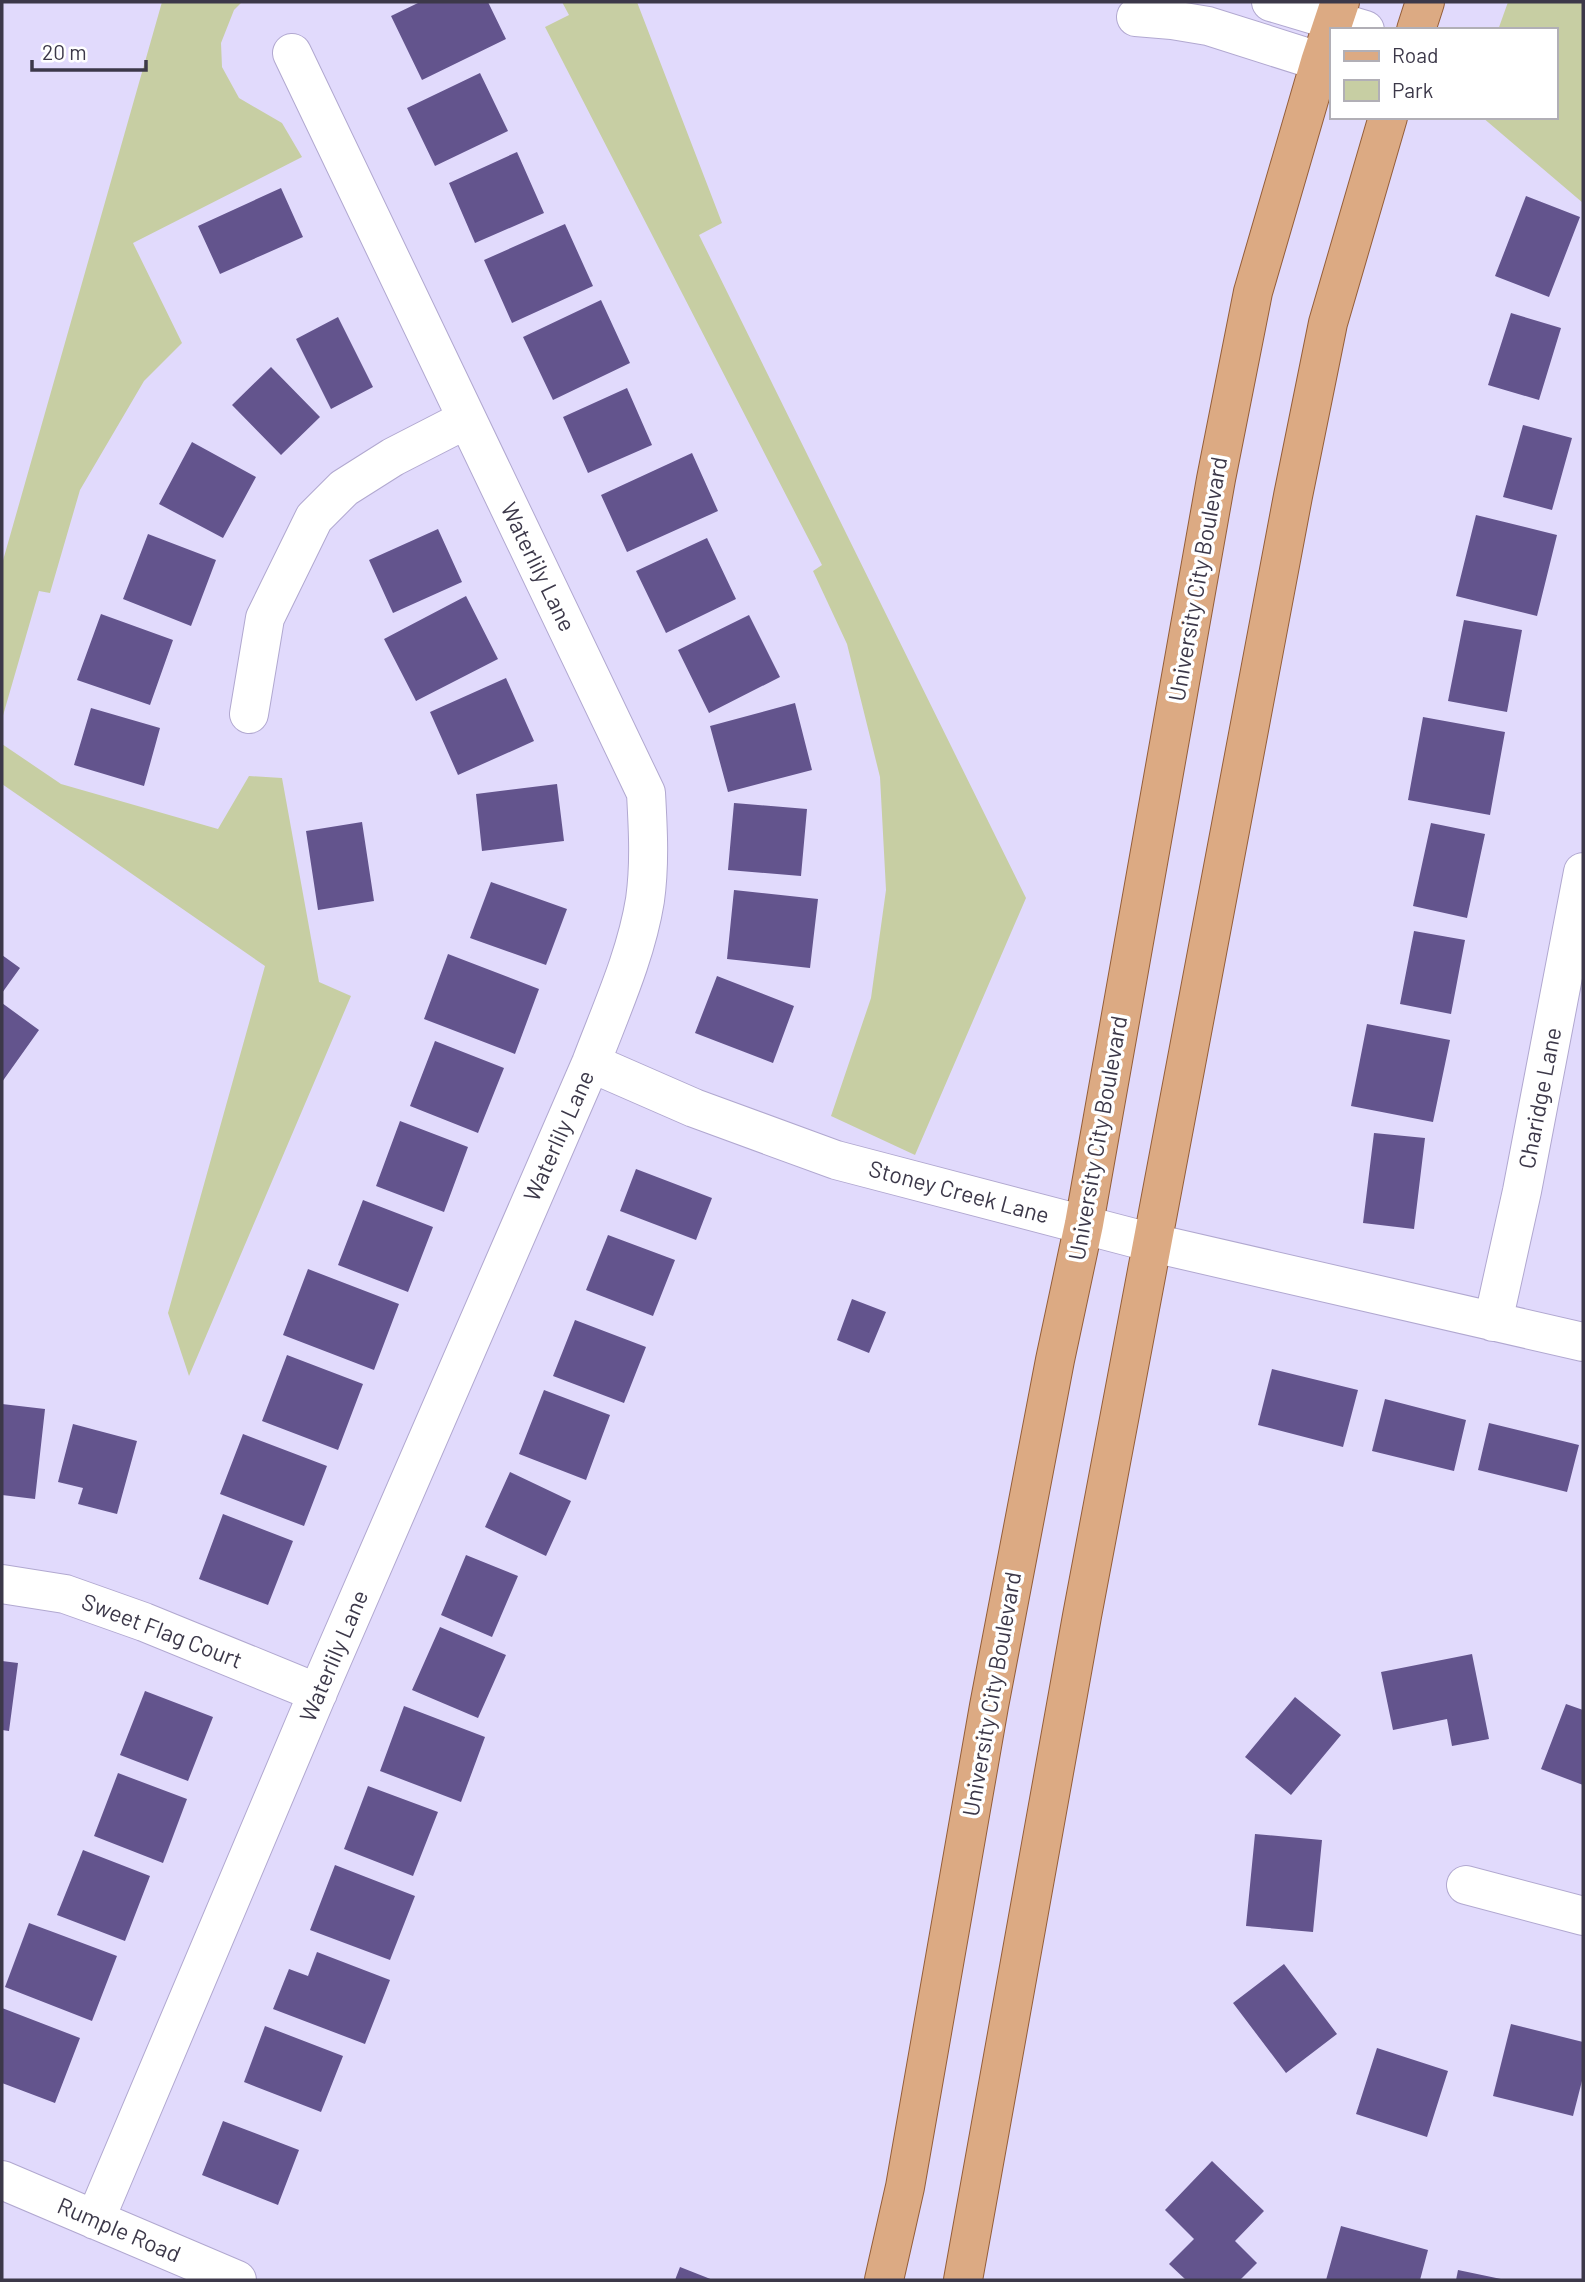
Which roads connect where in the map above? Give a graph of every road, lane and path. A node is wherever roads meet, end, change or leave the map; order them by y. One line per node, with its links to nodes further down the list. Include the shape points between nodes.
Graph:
1 (1271, 2): 4 (street)
2 (1425, 2): 5 (main road)
3 (1136, 17): 7 (street, via 1208,26)
4 (1346, 17)
5 (1417, 28)
6 (292, 53): 9 (street, Waterlily Lane)
7 (1326, 63): 13 (main road, University City Boulevard, via 1250,306)
8 (1387, 119): 14 (main road, via 1328,323)
9 (467, 419): 10 (street, via 344,488 314,518 265,618); 12 (street, Waterlily Lane, via 646,793 645,901 629,966)
10 (249, 714)
11 (1583, 872): 15 (street, Charidge Lane)
12 (591, 1063): 13 (street, Stoney Creek Lane, via 694,1108 836,1160); 18 (street, Waterlily Lane)
13 (1084, 1224): 14 (street, Stoney Creek Lane); 24 (main road, University City Boulevard, via 989,1706 905,2187)
14 (1153, 1244): 15 (street, Stoney Creek Lane); 25 (main road)
15 (1493, 1322): 16 (street, Stoney Creek Lane)
16 (1583, 1342)
17 (2, 1584): 18 (street, Sweet Flag Court, via 65,1594)
18 (318, 1693): 22 (street, Waterlily Lane)
19 (1466, 1885): 20 (street)
20 (1583, 1916)
21 (2, 2180): 22 (street, Rumple Road)
22 (95, 2220): 23 (street, Rumple Road)
23 (237, 2280)
24 (884, 2280)
25 (963, 2280)

